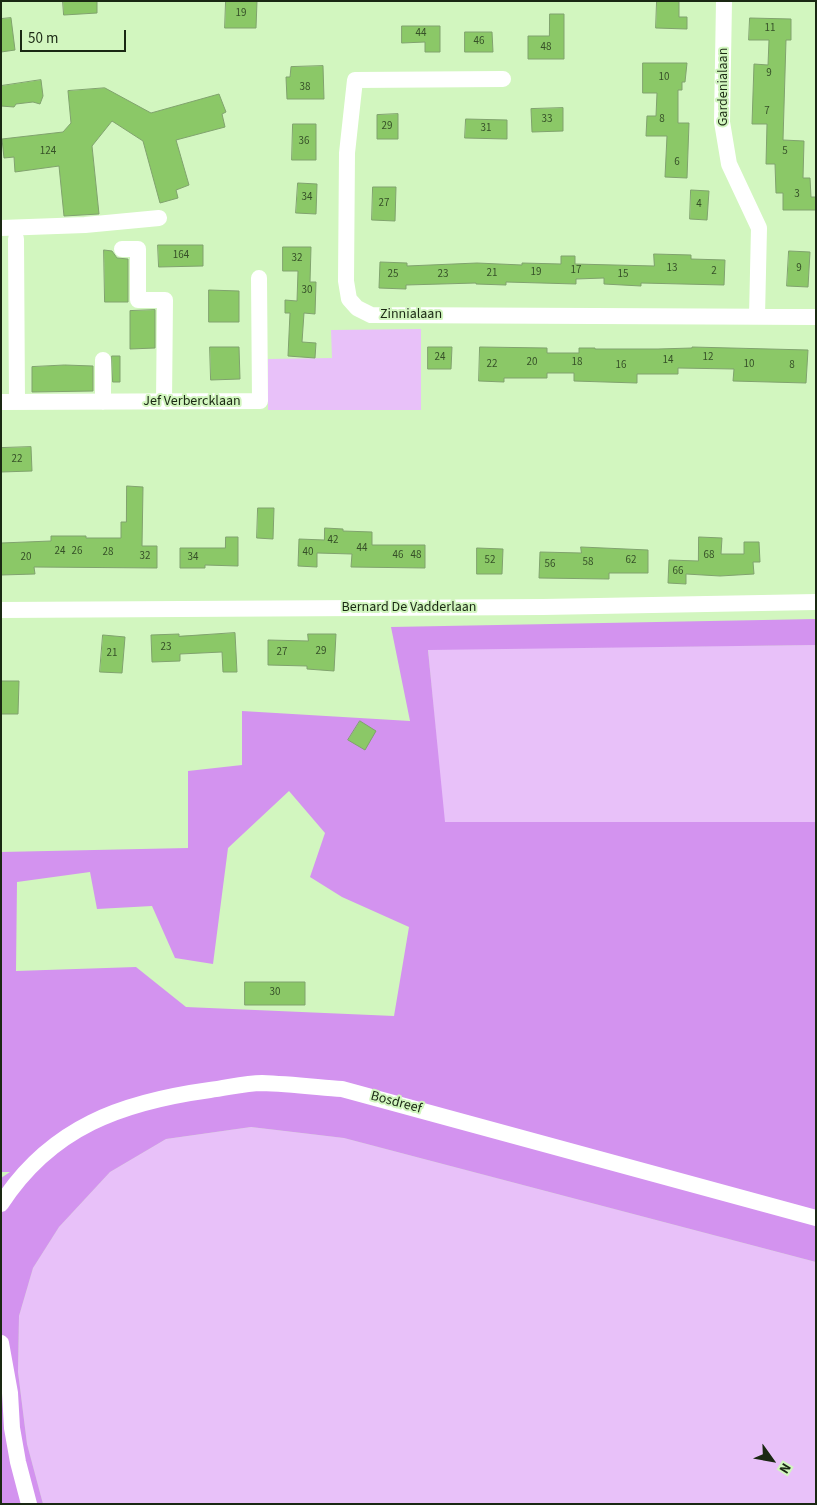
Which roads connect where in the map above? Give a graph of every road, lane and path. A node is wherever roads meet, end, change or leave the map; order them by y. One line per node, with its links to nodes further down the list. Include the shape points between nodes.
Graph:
1 (724, 1): 8 (street, Gardenialaan, via 722,122 730,164 759,228)
2 (503, 78): 8 (street, Zinnialaan, via 355,80 347,153 345,236 346,281 350,300 357,308 371,315)
3 (159, 218): 4 (street)
4 (1, 228)
5 (16, 239): 11 (street)
6 (122, 249): 13 (street, via 138,249 138,300 165,300)
7 (259, 278): 13 (street, Jef Verbercklaan, via 260,401)
8 (757, 316): 9 (street, Zinnialaan)
9 (816, 317)
10 (103, 360): 12 (street)
11 (9, 402): 12 (street, Jef Verbercklaan)
12 (103, 402): 13 (street, Jef Verbercklaan)
13 (164, 402)
14 (816, 602): 15 (street, Bernard De Vadderlaan)
15 (1, 610)
16 (1, 1204): 17 (street, Bosdreef, via 37,1158 68,1134 102,1117 184,1094 261,1083 342,1089)
17 (816, 1218)
18 (1, 1344): 19 (street, via 10,1393 12,1428)
19 (29, 1504)

